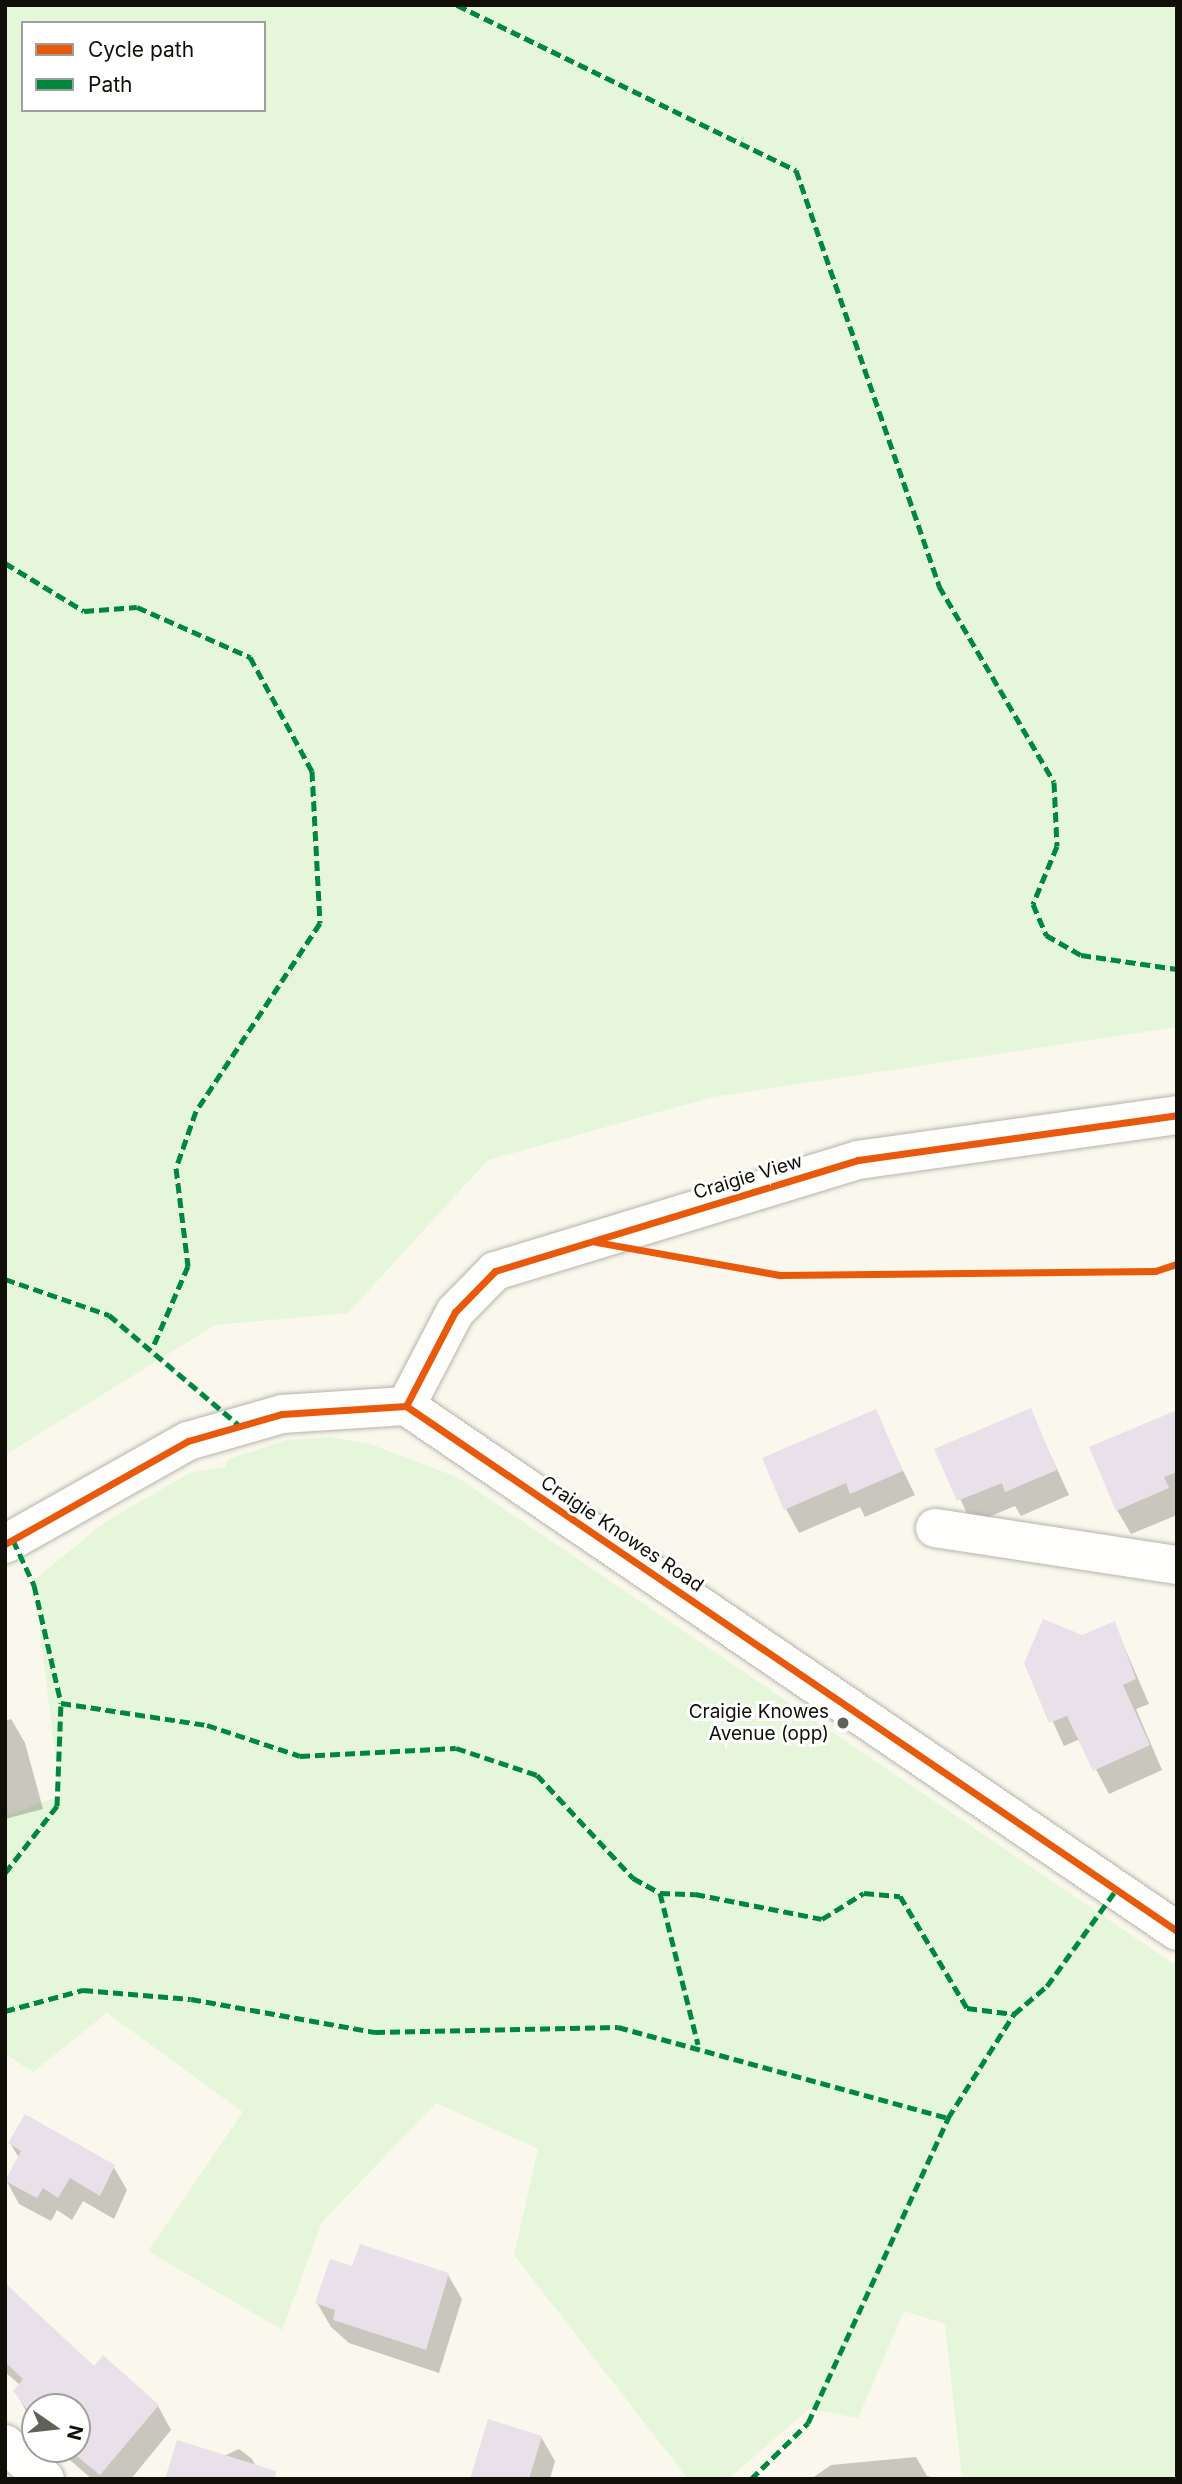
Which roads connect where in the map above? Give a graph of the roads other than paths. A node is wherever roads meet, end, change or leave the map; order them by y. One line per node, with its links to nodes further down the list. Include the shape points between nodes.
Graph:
1 (1177, 1115): 2 (street, Craigie View, via 858,1160 495,1271 455,1312)
2 (407, 1406): 4 (street, via 282,1413 188,1441); 6 (street, Craigie Knowes Road)
3 (935, 1528): 5 (street)
4 (5, 1544)
5 (1177, 1565)
6 (1177, 1931)
7 (5, 2444): 8 (street)
8 (45, 2479)

